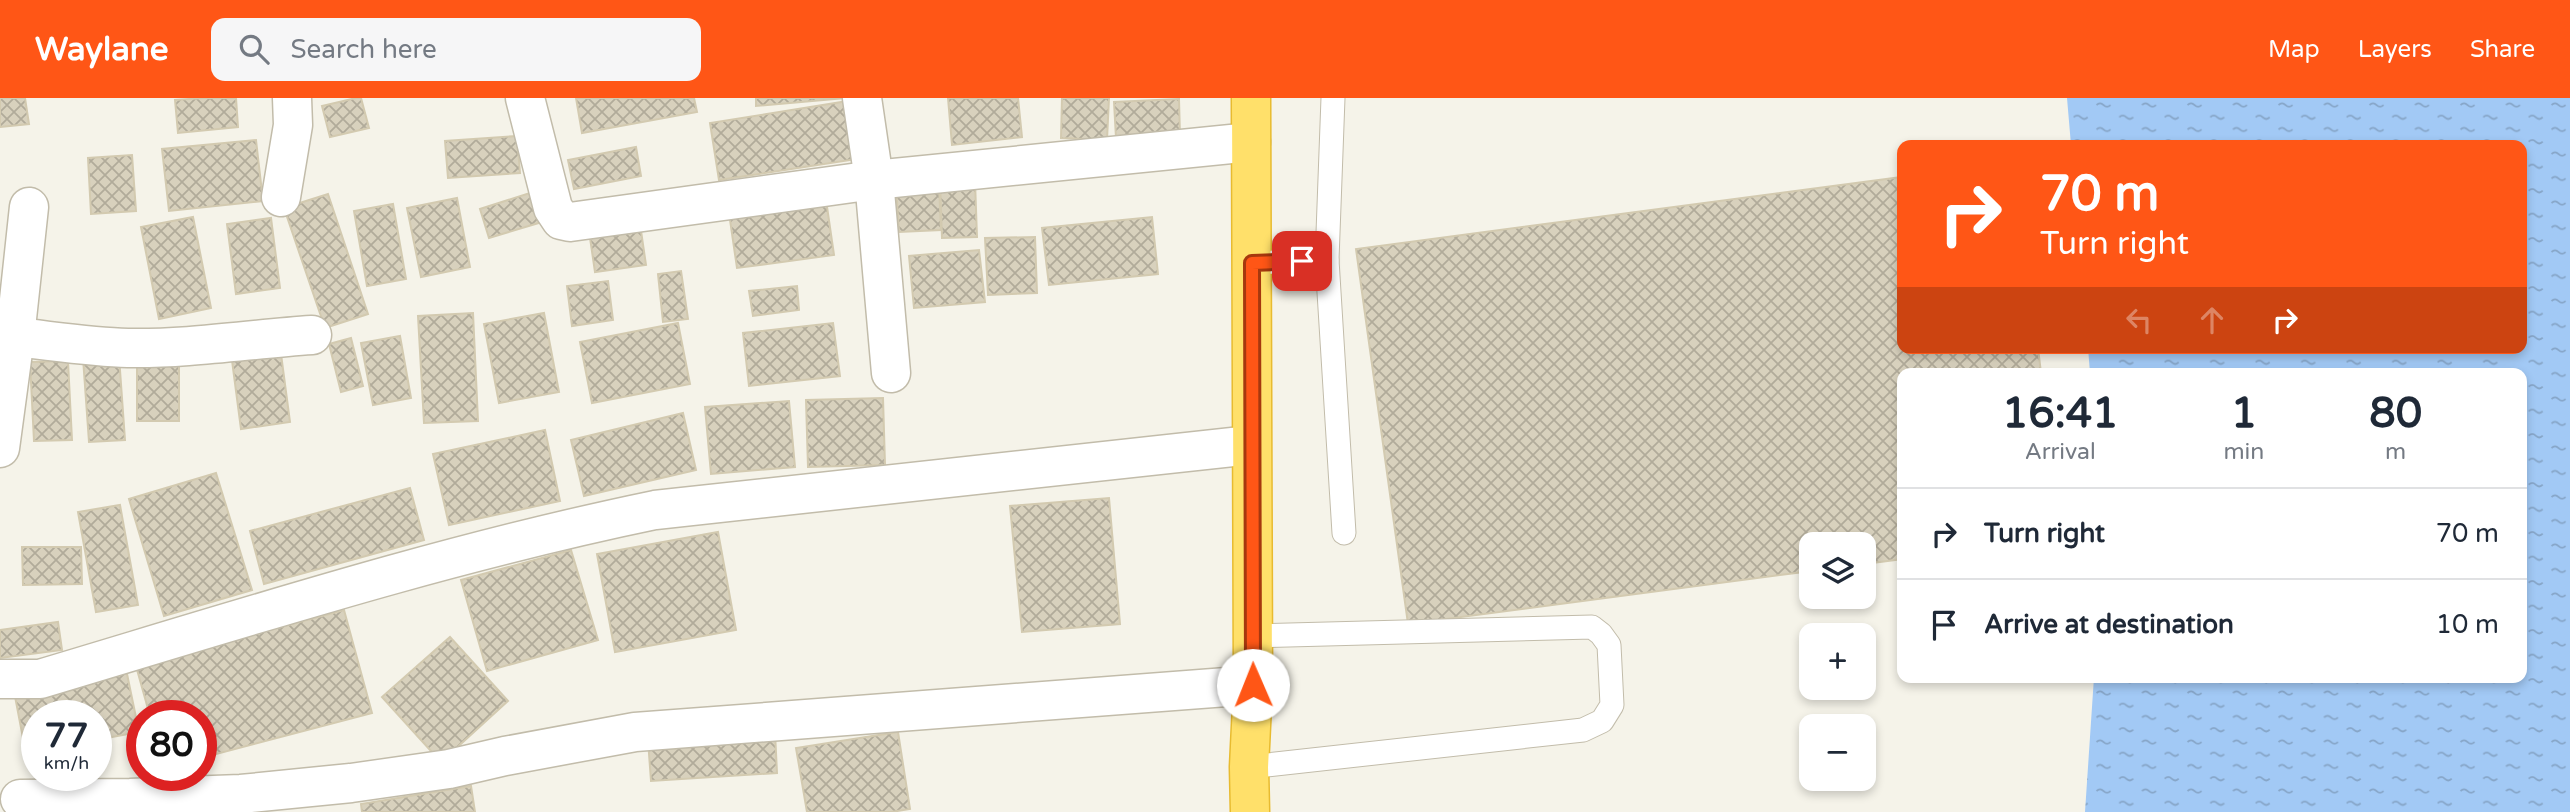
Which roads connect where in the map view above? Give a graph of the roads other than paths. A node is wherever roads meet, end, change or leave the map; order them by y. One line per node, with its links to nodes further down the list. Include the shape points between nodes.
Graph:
1 (292, 98): 8 (street, via 293,125)
2 (525, 98): 7 (street, via 552,208 561,220)
3 (862, 98): 7 (street)
4 (1251, 98): 6 (highway)
5 (1333, 98): 10 (lane)
6 (1251, 142): 7 (street); 11 (highway)
7 (874, 180): 14 (street)
8 (281, 197)
9 (29, 207): 13 (street)
10 (1327, 260): 11 (lane); 17 (lane)
11 (1252, 263): 15 (highway)
12 (312, 335): 13 (street, via 127,348)
13 (15, 337): 16 (street)
14 (891, 373)
15 (1251, 445): 18 (highway); 19 (street, via 655,510 378,579 40,678)
16 (0, 448)
17 (1345, 533)
18 (1253, 636): 20 (highway); 21 (lane, via 1592,627 1609,645 1612,705 1602,721 1583,730)
19 (0, 679)
20 (1253, 685): 21 (highway); 22 (street, via 635,732 437,771 241,794)
21 (1249, 767): 23 (highway)
22 (20, 799)
23 (1250, 812)

